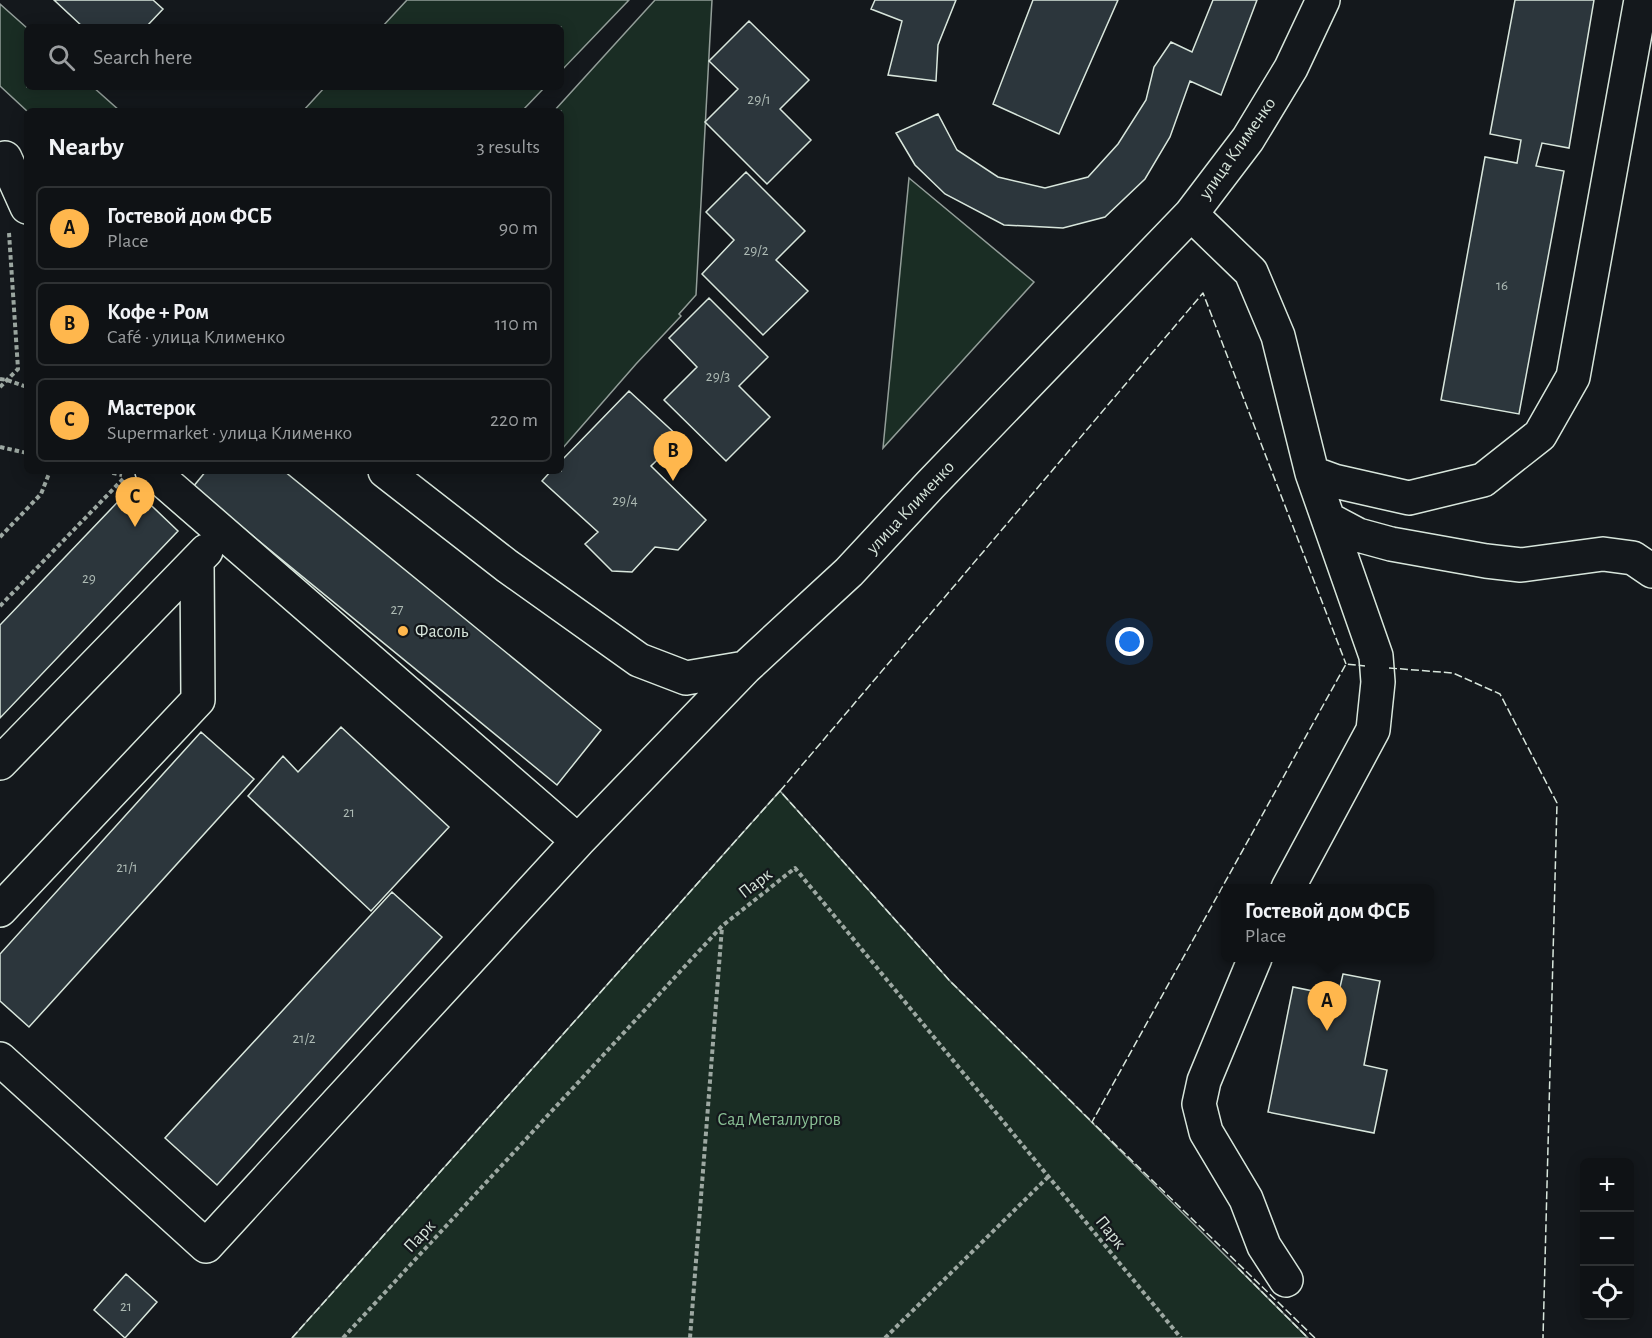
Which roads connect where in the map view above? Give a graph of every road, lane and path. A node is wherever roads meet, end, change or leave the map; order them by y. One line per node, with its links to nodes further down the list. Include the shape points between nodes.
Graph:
1 (1323, 0): 4 (street, улица Клименко, via 1292,68 1248,139)
2 (1641, 0): 12 (street, via 1573,377 1540,435 1483,480 1409,498)
3 (11, 164): 5 (street)
4 (1191, 213): 12 (street, via 1251,272 1278,336); 23 (street, улица Клименко, via 849,572)
5 (18, 218): 7 (path, via 18,369)
6 (0, 379): 7 (path)
7 (7, 380): 8 (path); 9 (path)
8 (24, 386)
9 (0, 387)
10 (0, 447): 11 (path)
11 (24, 452)
12 (1312, 472): 17 (street)
13 (49, 474): 19 (path, via 41,494)
14 (118, 474): 22 (path, via 126,476)
15 (156, 474): 18 (street)
16 (389, 474): 23 (street, via 507,566 639,660 686,678)
17 (1328, 519): 21 (street, via 1358,535 1391,544 1486,561 1521,565 1602,555 1633,558); 26 (street, via 1376,656 1378,682 1373,730)
18 (224, 534): 20 (street); 25 (street)
19 (0, 537)
20 (197, 561): 24 (street); 27 (street, via 198,700)
21 (1652, 571)
22 (0, 606)
23 (744, 668): 25 (street, улица Клименко)
24 (0, 763)
25 (578, 841): 30 (street, улица Клименко, via 206,1246)
26 (1290, 884)
27 (0, 910)
28 (722, 926): 31 (path, Парк, via 795,868); 33 (path, Парк); 34 (path)
29 (1253, 962): 32 (street, via 1204,1081 1199,1104 1206,1132 1246,1199 1264,1246)
30 (0, 1059)
31 (1048, 1177): 35 (path); 36 (path, Парк)
32 (1286, 1280)
33 (343, 1338)
34 (690, 1338)
35 (885, 1338)
36 (1181, 1338)

